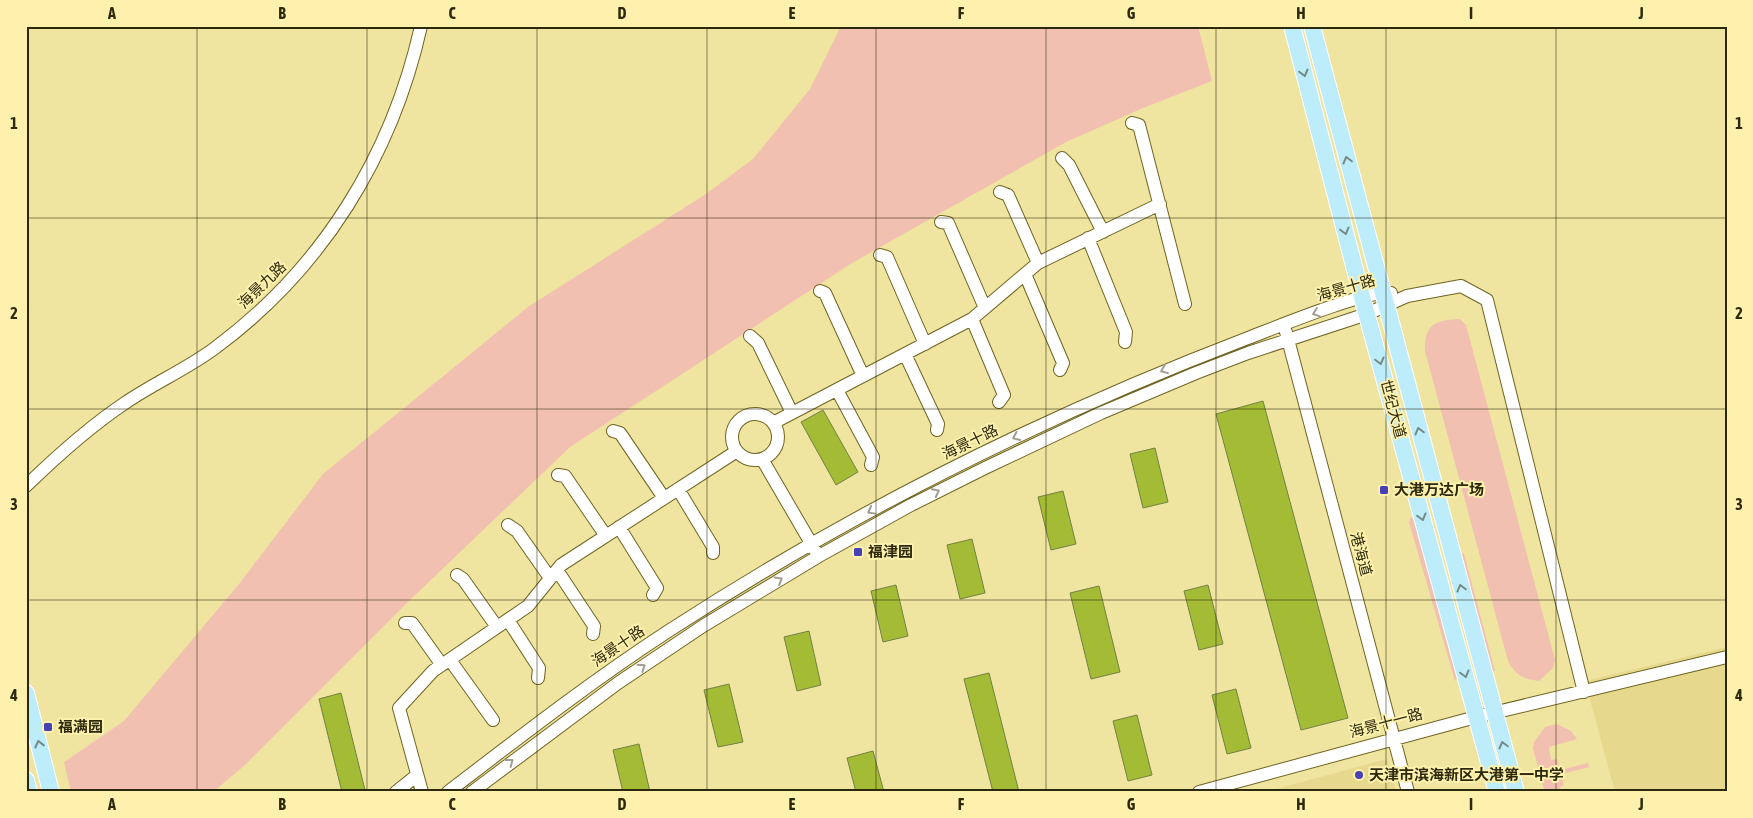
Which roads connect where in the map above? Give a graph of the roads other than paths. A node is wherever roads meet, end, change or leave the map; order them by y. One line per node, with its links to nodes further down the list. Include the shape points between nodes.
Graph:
1 (414, 26): 40 (street, 海景九路, via 393,97 366,160 336,212 294,268 232,326 120,397)
2 (422, 26): 41 (street, 海景九路, via 381,142 339,220 310,260 241,328 110,413)
3 (1292, 26): 16 (main road, 世纪大道, one-way to 16)
4 (1312, 26): 17 (main road, 世纪大道, one-way to 4)
5 (1132, 123): 8 (street, via 1139,125)
6 (1062, 158): 10 (street, via 1069,165)
7 (1000, 192): 13 (street, via 1008,196)
8 (1160, 204): 10 (street); 18 (street)
9 (941, 222): 19 (street, via 948,223)
10 (1103, 232): 11 (street)
11 (1088, 238): 13 (street); 25 (street, via 1126,332)
12 (880, 256): 26 (street, via 887,257)
13 (1038, 263): 14 (street)
14 (1025, 274): 19 (street); 28 (street, via 1063,363)
15 (820, 291): 29 (street, via 825,293)
16 (1362, 297): 17 (street, 海景十路); 20 (main road, 世纪大道); 22 (street, 海景十路, one-way to 22)
17 (1384, 299): 20 (street, 海景十路); 59 (street, 海景十路, via 1461,286 1488,300); 61 (main road, 世纪大道, one-way to 17)
18 (1185, 304)
19 (985, 308): 21 (street)
20 (1367, 314): 24 (street, 海景十路); 62 (main road, 世纪大道, one-way to 62)
21 (972, 319): 26 (street); 31 (street, via 1004,395)
22 (1284, 324): 24 (street, 港海道); 47 (street, 海景十路, one-way to 47, via 1150,376 996,446)
23 (750, 336): 32 (street, via 758,343)
24 (1288, 339): 49 (street, 海景十路, one-way to 24, via 911,505 1065,430 1180,379); 64 (street, 港海道)
25 (1125, 342)
26 (925, 344): 27 (street)
27 (904, 354): 29 (street); 34 (street, via 938,424)
28 (1060, 370)
29 (863, 376): 30 (street)
30 (837, 390): 32 (street); 38 (street, via 873,457)
31 (998, 402)
32 (792, 413): 33 (street)
33 (774, 423): 36 (street, via 762,415 741,418 732,437); 37 (street, via 777,444)
34 (937, 430)
35 (613, 431): 43 (street, via 620,434)
36 (736, 451): 37 (street, via 748,459); 42 (street)
37 (762, 459): 47 (street)
38 (870, 465)
39 (558, 475): 46 (street, via 564,476)
40 (26, 477)
41 (26, 486)
42 (678, 489): 43 (street); 48 (street, via 713,547)
43 (664, 498): 45 (street)
44 (508, 525): 50 (street, via 517,530)
45 (619, 527): 46 (street); 52 (street, via 657,588)
46 (606, 536): 50 (street)
47 (812, 544): 49 (street); 71 (street, 海景十路, via 620,663)
48 (712, 553)
49 (819, 556): 72 (street, 海景十路, one-way to 49, via 618,683 703,626)
50 (554, 574): 54 (street, via 528,606); 55 (street, via 594,626)
51 (457, 575): 54 (street)
52 (654, 596)
53 (405, 623): 57 (street, via 412,623)
54 (502, 623): 57 (street); 58 (street, via 539,668)
55 (593, 634)
56 (1727, 657): 59 (street, 海景十一路)
57 (446, 662): 63 (street); 65 (street, via 433,671 399,708)
58 (538, 678)
59 (1584, 692): 61 (street, 海景十一路)
60 (26, 694): 68 (main road, one-way to 60)
61 (1494, 713): 62 (street, 海景十一路); 76 (main road, 世纪大道, one-way to 61)
62 (1476, 717): 64 (street, 海景十一路); 75 (main road, 世纪大道)
63 (493, 720)
64 (1393, 738): 73 (street, 海景十一路); 74 (street, 港海道)
65 (416, 776): 69 (street); 70 (street)
66 (26, 780): 67 (main road)
67 (29, 792)
68 (51, 792)
69 (396, 792)
70 (422, 792)
71 (448, 792)
72 (472, 792)
73 (1199, 792)
74 (1408, 792)
75 (1497, 792)
76 (1516, 792)

